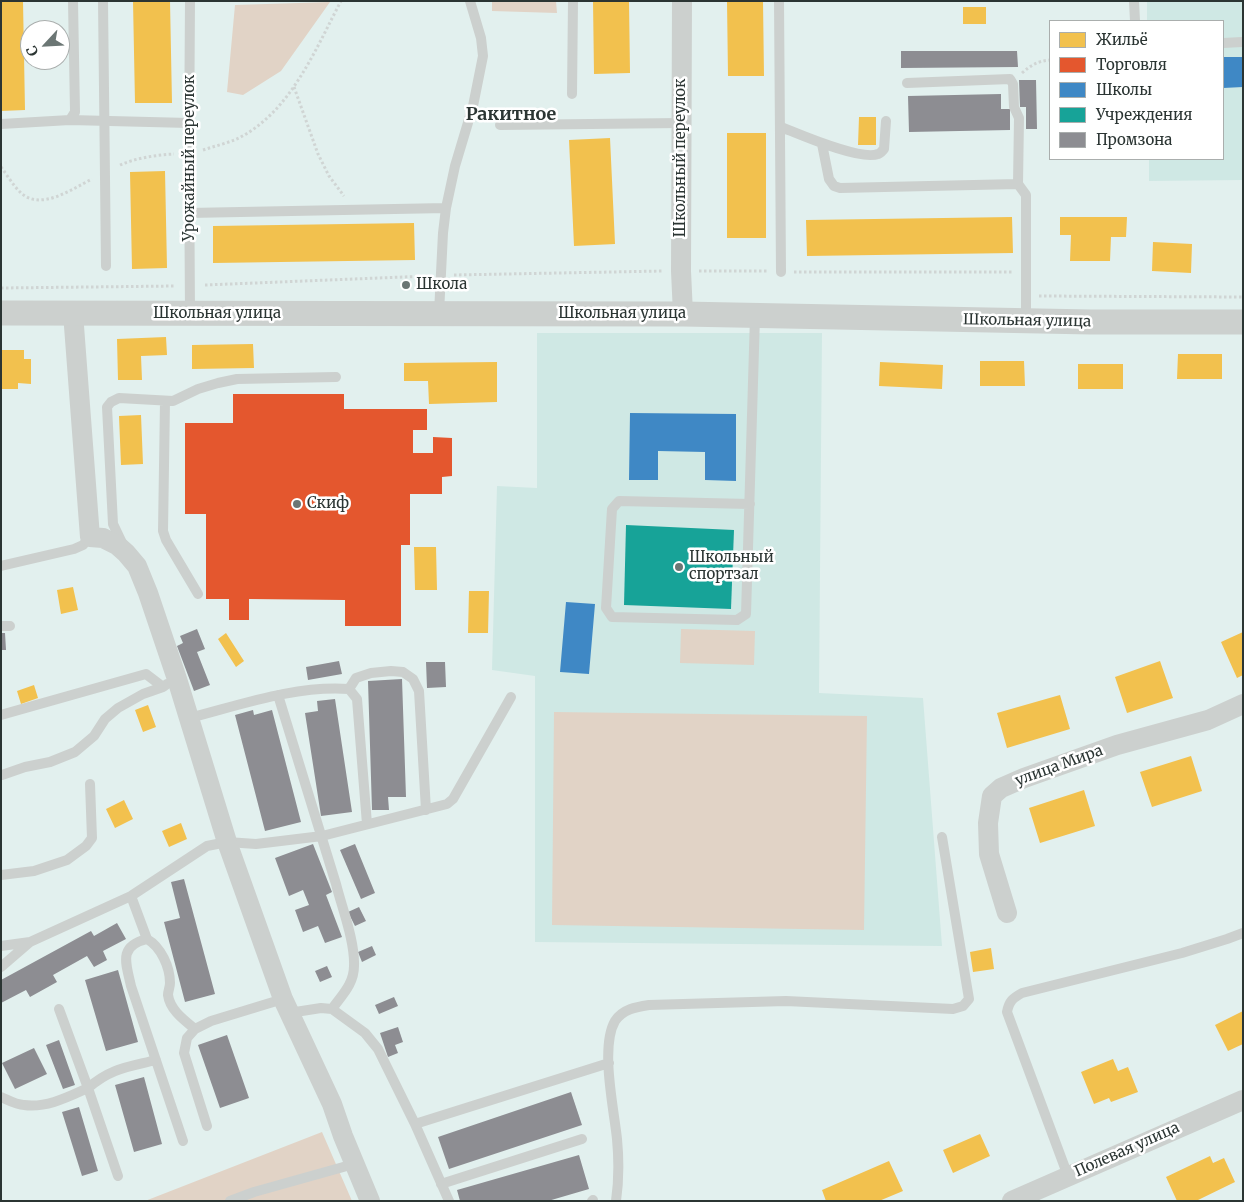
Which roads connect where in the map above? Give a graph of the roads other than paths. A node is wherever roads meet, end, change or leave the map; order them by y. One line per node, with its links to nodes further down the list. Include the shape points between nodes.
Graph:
1 (73, 1): 14 (lane, via 75,112)
2 (103, 1): 15 (lane)
3 (190, 1): 17 (lane, Урожайный переулок)
4 (470, 1): 24 (lane, via 483,56)
5 (573, 1): 13 (lane)
6 (682, 1): 18 (street, Школьный переулок)
7 (779, 1): 21 (lane)
8 (1134, 1): 9 (lane)
9 (1135, 20)
10 (1242, 42): 11 (lane)
11 (1224, 43)
12 (907, 83): 23 (lane, via 1010,79 1018,118)
13 (572, 94)
14 (70, 120): 15 (lane); 19 (lane)
15 (104, 121): 17 (lane); 26 (lane)
16 (886, 121): 22 (lane, via 884,149 879,154 867,155)
17 (189, 123): 25 (lane, Урожайный переулок)
18 (681, 123): 20 (lane); 32 (street, Школьный переулок)
19 (1, 124)
20 (500, 125)
21 (781, 127): 22 (lane); 27 (lane)
22 (822, 144): 23 (lane, via 829,179 840,188)
23 (1018, 184): 34 (lane, via 1026,194)
24 (446, 208): 25 (lane); 29 (lane)
25 (189, 213): 31 (lane, Урожайный переулок)
26 (106, 266)
27 (781, 272)
28 (73, 313): 30 (street, Школьная улица); 31 (street, Школьная улица); 39 (street)
29 (439, 313): 31 (street, Школьная улица); 32 (street, Школьная улица)
30 (1, 314)
31 (190, 314)
32 (683, 314): 33 (street, Школьная улица)
33 (754, 316): 34 (street, Школьная улица); 38 (lane)
34 (1026, 321): 35 (street, Школьная улица)
35 (1243, 322)
36 (336, 377): 37 (lane, via 237,380 198,389)
37 (165, 402): 40 (lane, via 119,398 107,407 113,524); 42 (lane, via 162,531)
38 (750, 504): 38 (lane, via 746,614 737,620 612,617 606,608 612,509 619,501)
39 (90, 537): 40 (street, via 103,538); 41 (lane, via 74,549)
40 (126, 553): 43 (street, via 137,566 148,593)
41 (1, 566)
42 (198, 594)
43 (170, 683): 48 (lane, via 146,674); 49 (street); 50 (lane, via 118,708 75,752)
44 (350, 688): 45 (lane, via 332,687); 52 (lane, via 356,678 371,673 403,672 413,679 419,691); 53 (lane, via 357,699)
45 (278, 695): 49 (lane); 54 (lane)
46 (511, 697): 52 (lane, via 453,799)
47 (1243, 704): 59 (street, улица Мира, via 1208,720 1117,745 1024,778 1001,788 992,796 988,823 989,854)
48 (1, 716)
49 (189, 718): 56 (street)
50 (2, 775)
51 (90, 784): 57 (lane, via 92,838 86,846 67,860 34,871)
52 (426, 810): 53 (lane)
53 (367, 824): 54 (lane)
54 (322, 836): 56 (lane, via 256,844); 67 (lane, via 350,937 354,965 350,986)
55 (942, 837): 70 (lane, via 969,999 963,1006 953,1010 786,1001 649,1005 628,1009 616,1020 609,1037)
56 (227, 842): 58 (lane, via 207,846); 65 (street)
57 (1, 875)
58 (131, 896): 61 (lane); 62 (lane)
59 (1008, 913)
60 (1243, 933): 80 (lane, via 1012,998 1007,1012)
61 (146, 939): 68 (lane, via 158,948 166,965 172,1005); 69 (lane, via 130,946 126,953 131,986)
62 (30, 942): 63 (lane); 64 (lane)
63 (1, 946)
64 (1, 967)
65 (286, 1006): 67 (lane); 68 (lane, via 211,1021); 78 (street, via 332,1104)
66 (59, 1009): 71 (lane)
67 (332, 1009): 74 (lane, via 365,1033 378,1049)
68 (195, 1029): 75 (lane, via 187,1038 184,1053)
69 (156, 1060): 71 (lane, via 102,1076); 77 (lane)
70 (609, 1063): 74 (lane); 85 (lane, via 617,1140 619,1182)
71 (88, 1088): 72 (lane, via 40,1105 23,1106); 79 (lane)
72 (1, 1098)
73 (1243, 1100): 80 (street, Полевая улица)
74 (415, 1124): 81 (lane)
75 (208, 1126)
76 (582, 1139): 81 (lane)
77 (183, 1141)
78 (354, 1164): 82 (lane); 83 (street)
79 (118, 1176)
80 (1068, 1176): 86 (street, Полевая улица)
81 (441, 1184): 84 (lane)
82 (230, 1201)
83 (370, 1201)
84 (449, 1201)
85 (616, 1201)
86 (1012, 1201)

